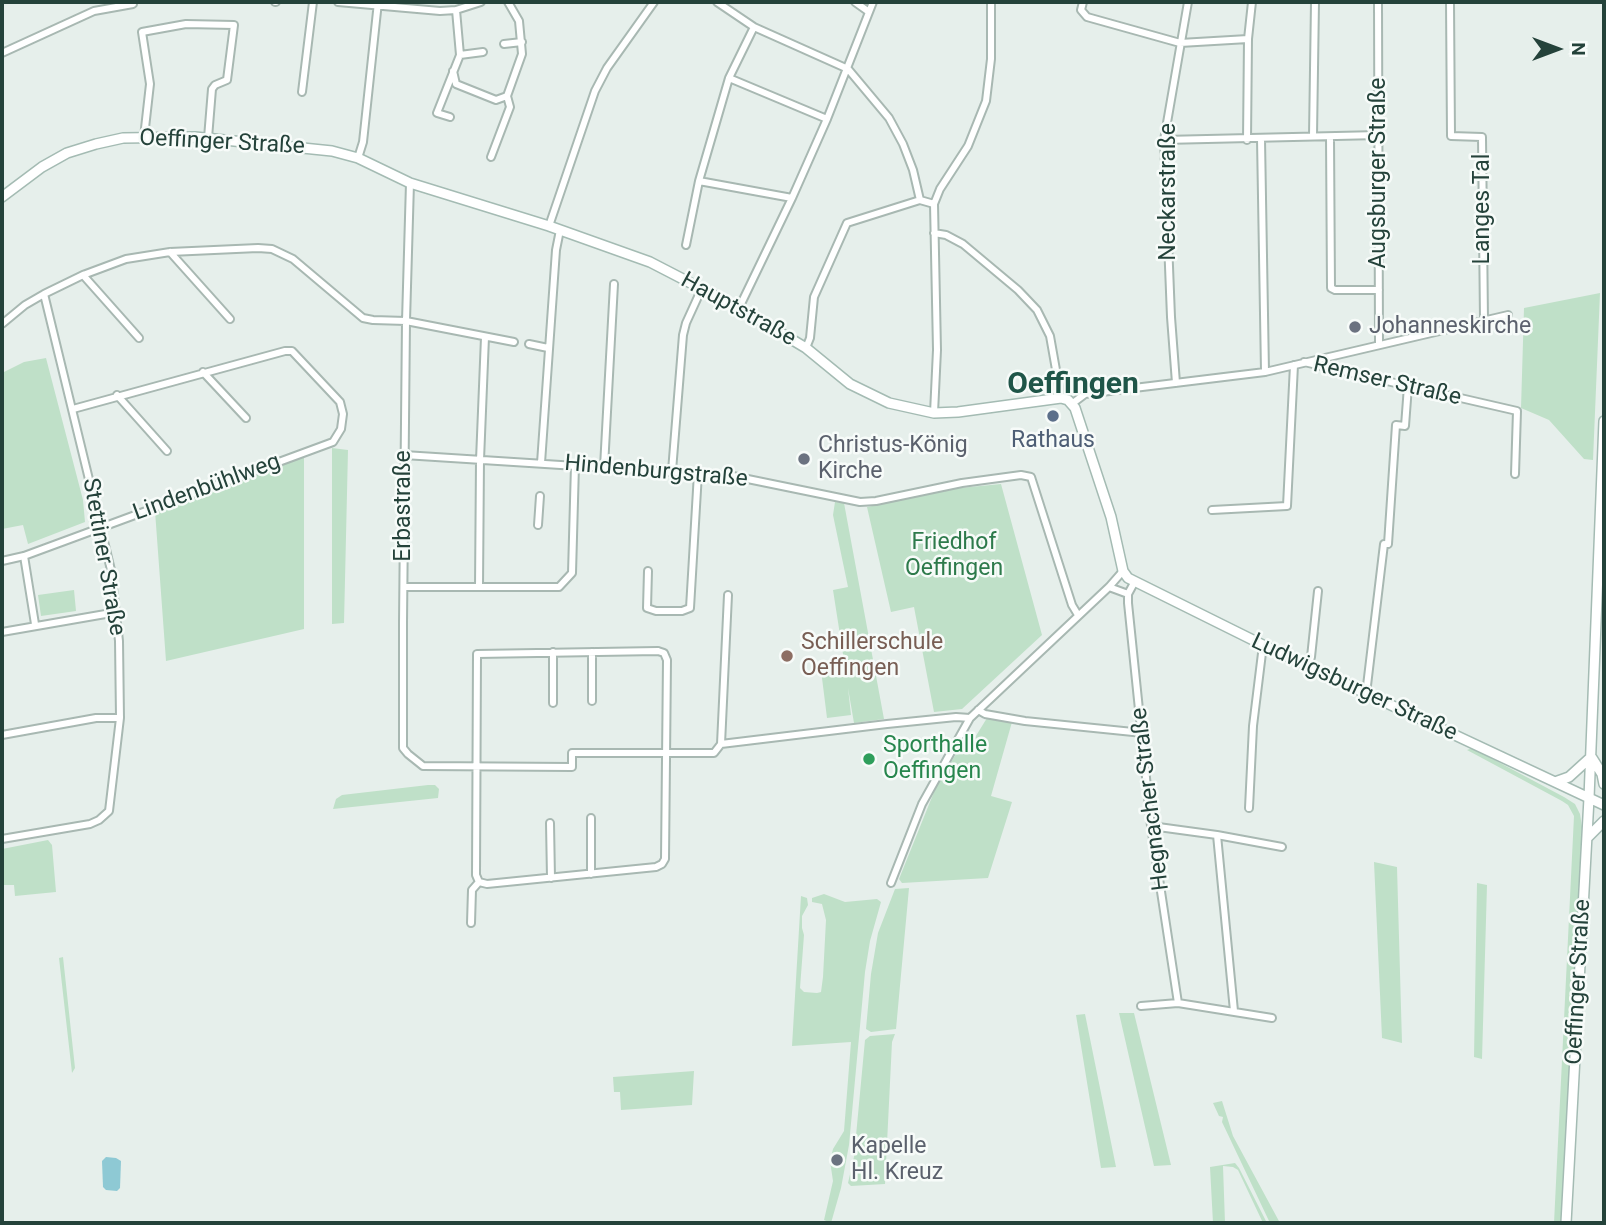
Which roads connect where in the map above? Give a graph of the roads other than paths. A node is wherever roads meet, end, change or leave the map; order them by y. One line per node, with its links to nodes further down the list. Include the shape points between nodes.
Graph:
1 (313, 2): 32 (street)
2 (338, 2): 17 (street)
3 (481, 2): 18 (street)
4 (508, 2): 23 (street, via 519,21)
5 (654, 2): 52 (street, via 595,91)
6 (718, 2): 21 (street)
7 (855, 2): 20 (street)
8 (873, 2): 20 (street)
9 (991, 2): 51 (street, via 986,101 968,146)
10 (1083, 2): 24 (street, via 1082,13 1087,17)
11 (1188, 2): 24 (street, Neckarstraße)
12 (1252, 2): 22 (street)
13 (1315, 2): 37 (street)
14 (1378, 2): 36 (street, Augsburger Straße)
15 (1450, 2): 66 (street, Langes Tal, via 1451,136 1482,136)
16 (133, 4): 27 (street, via 94,12)
17 (378, 4): 19 (street); 45 (street)
18 (464, 5): 19 (street)
19 (456, 10): 28 (street)
20 (869, 12): 29 (street)
21 (754, 27): 29 (street); 31 (street)
22 (1248, 39): 24 (street); 43 (street)
23 (522, 43): 25 (street); 33 (street)
24 (1180, 43): 42 (street, Neckarstraße)
25 (504, 44)
26 (484, 52): 28 (street)
27 (2, 54)
28 (460, 55): 30 (street)
29 (848, 69): 35 (street); 50 (street, via 889,118 913,170)
30 (453, 71): 33 (street, via 456,84 496,100); 34 (street, via 437,113)
31 (729, 78): 35 (street); 46 (street)
32 (303, 92)
33 (507, 96): 44 (street, via 510,107)
34 (450, 117)
35 (827, 119): 49 (street)
36 (1379, 135): 38 (street); 60 (street, Augsburger Straße)
37 (1314, 136): 38 (street); 41 (street)
38 (1330, 136): 60 (street, via 1331,288)
39 (144, 137): 40 (street, Oeffinger Straße); 40 (street, via 150,85 142,32 186,24 234,25 227,80 212,89); 48 (street, Oeffinger Straße, via 67,153)
40 (208, 138): 45 (street, Oeffinger Straße, via 305,147)
41 (1261, 139): 43 (street); 78 (street)
42 (1164, 140): 43 (street); 79 (street, Neckarstraße)
43 (1247, 140)
44 (491, 157)
45 (358, 158): 47 (street, Oeffinger Straße)
46 (699, 181): 49 (street); 55 (street)
47 (410, 183): 52 (street, Hauptstraße); 65 (street, Erbastraße)
48 (2, 197)
49 (792, 198): 62 (street)
50 (920, 200): 51 (street); 74 (street, via 847,223 814,297)
51 (934, 204): 54 (street)
52 (549, 226): 53 (street, Hauptstraße)
53 (560, 230): 59 (street, Hauptstraße, via 650,262); 73 (street)
54 (934, 233): 82 (street, via 963,244 1037,310 1050,336); 85 (street)
55 (686, 245)
56 (170, 252): 57 (street, via 126,259); 64 (street); 65 (street, via 272,249 293,259 363,318)
57 (83, 275): 61 (street); 69 (street)
58 (614, 284): 94 (street)
59 (702, 288): 62 (street, Hauptstraße); 95 (street, via 683,335)
60 (1379, 290): 72 (street, Augsburger Straße)
61 (44, 294): 67 (street); 84 (street, Stettiner Straße)
62 (739, 308): 74 (street, Hauptstraße)
63 (1508, 315): 66 (street)
64 (230, 318)
65 (405, 321): 68 (street); 90 (street, Erbastraße)
66 (1484, 321): 72 (street)
67 (2, 324)
68 (485, 337): 70 (street); 91 (street)
69 (139, 338)
70 (514, 342)
71 (529, 344): 73 (street)
72 (1379, 345): 75 (street)
73 (548, 348): 92 (street)
74 (806, 348): 85 (street, Hauptstraße, via 873,397)
75 (1303, 362): 76 (street, Remser Straße); 80 (street, Remser Straße)
76 (1294, 365): 78 (street, Remser Straße); 99 (street, via 1287,506)
77 (203, 372): 81 (street); 86 (street); 101 (street, Lindenbühlweg, via 292,351 340,402 341,429 333,442)
78 (1265, 372): 79 (street, Remser Straße)
79 (1176, 383): 83 (street, Remser Straße, via 1085,394)
80 (1408, 386): 97 (street, Remser Straße, via 1517,411); 121 (street, via 1405,426 1396,425)
81 (117, 395): 84 (street); 89 (street)
82 (1061, 398): 83 (street); 85 (street, Hauptstraße)
83 (1073, 403): 105 (street, via 1111,517)
84 (73, 409): 101 (street, Stettiner Straße)
85 (934, 413)
86 (246, 418)
87 (1604, 421): 88 (street, Oeffinger Straße)
88 (1603, 446): 131 (street, Oeffinger Straße)
89 (167, 451)
90 (404, 455): 91 (street, Hindenburgstraße); 107 (street, Erbastraße)
91 (480, 460): 92 (street, Hindenburgstraße); 108 (street)
92 (541, 463): 93 (street, Hindenburgstraße)
93 (575, 465): 94 (street, Hindenburgstraße); 108 (street, via 572,573 559,587)
94 (604, 467): 95 (street, Hindenburgstraße)
95 (672, 471): 96 (street, Hindenburgstraße)
96 (698, 473): 104 (street, via 690,608 647,608); 114 (street, Hindenburgstraße, via 860,502 997,478 1031,477)
97 (1515, 474)
98 (540, 496): 100 (street)
99 (1212, 510)
100 (538, 525)
101 (101, 526): 102 (street, Lindenbühlweg); 113 (street, Stettiner Straße)
102 (24, 556): 103 (street, Lindenbühlweg); 115 (street)
103 (2, 561)
104 (648, 571)
105 (1123, 571): 106 (street, Ludwigsburger Straße); 109 (street)
106 (1135, 583): 111 (street); 117 (street, Ludwigsburger Straße)
107 (404, 587): 108 (street); 132 (street, Erbastraße, via 403,748 423,766)
108 (479, 587)
109 (1109, 587): 111 (street); 114 (street)
110 (1318, 591): 120 (street)
111 (1128, 594): 127 (street, Hegnacher Straße)
112 (728, 595): 129 (street)
113 (117, 612): 115 (street); 125 (street, Stettiner Straße)
114 (1078, 615): 124 (street)
115 (35, 624): 116 (street)
116 (2, 632)
117 (1263, 645): 120 (street, Ludwigsburger Straße); 137 (street)
118 (553, 652): 119 (street); 123 (street); 132 (street, via 477,654)
119 (592, 652): 122 (street); 130 (street, via 664,653)
120 (1308, 666): 121 (street, Ludwigsburger Straße)
121 (1366, 694): 133 (street, Ludwigsburger Straße)
122 (592, 701)
123 (553, 703)
124 (978, 710): 126 (street); 127 (street, via 1025,721)
125 (120, 718): 128 (street); 144 (street, Stettiner Straße, via 109,811 99,820)
126 (970, 718): 129 (street); 149 (street, via 922,804)
127 (1143, 733): 141 (street, Hegnacher Straße)
128 (2, 735)
129 (721, 744): 130 (street, via 714,753)
130 (666, 753): 132 (street, Erbastraße, via 572,753 572,767); 146 (street, via 662,864)
131 (1591, 757): 133 (street, via 1577,772); 134 (street); 135 (street, Oeffinger Straße)
132 (477, 767): 148 (street)
133 (1555, 782): 135 (street, Ludwigsburger Straße)
134 (1604, 784)
135 (1589, 798): 136 (street, Ludwigsburger Straße); 143 (street, Oeffinger Straße)
136 (1604, 805)
137 (1249, 808)
138 (591, 818): 146 (street)
139 (1604, 821): 143 (street)
140 (550, 822): 147 (street)
141 (1151, 826): 142 (street); 151 (street, Hegnacher Straße)
142 (1217, 835): 145 (street); 153 (street)
143 (1587, 838): 155 (street, Oeffinger Straße)
144 (2, 839)
145 (1282, 847)
146 (591, 874): 147 (street)
147 (551, 878): 148 (street)
148 (479, 882): 150 (street, via 472,890)
149 (891, 883)
150 (471, 923)
151 (1178, 1003): 152 (street); 153 (street)
152 (1141, 1006)
153 (1234, 1011): 154 (street)
154 (1272, 1018)
155 (1566, 1223)

